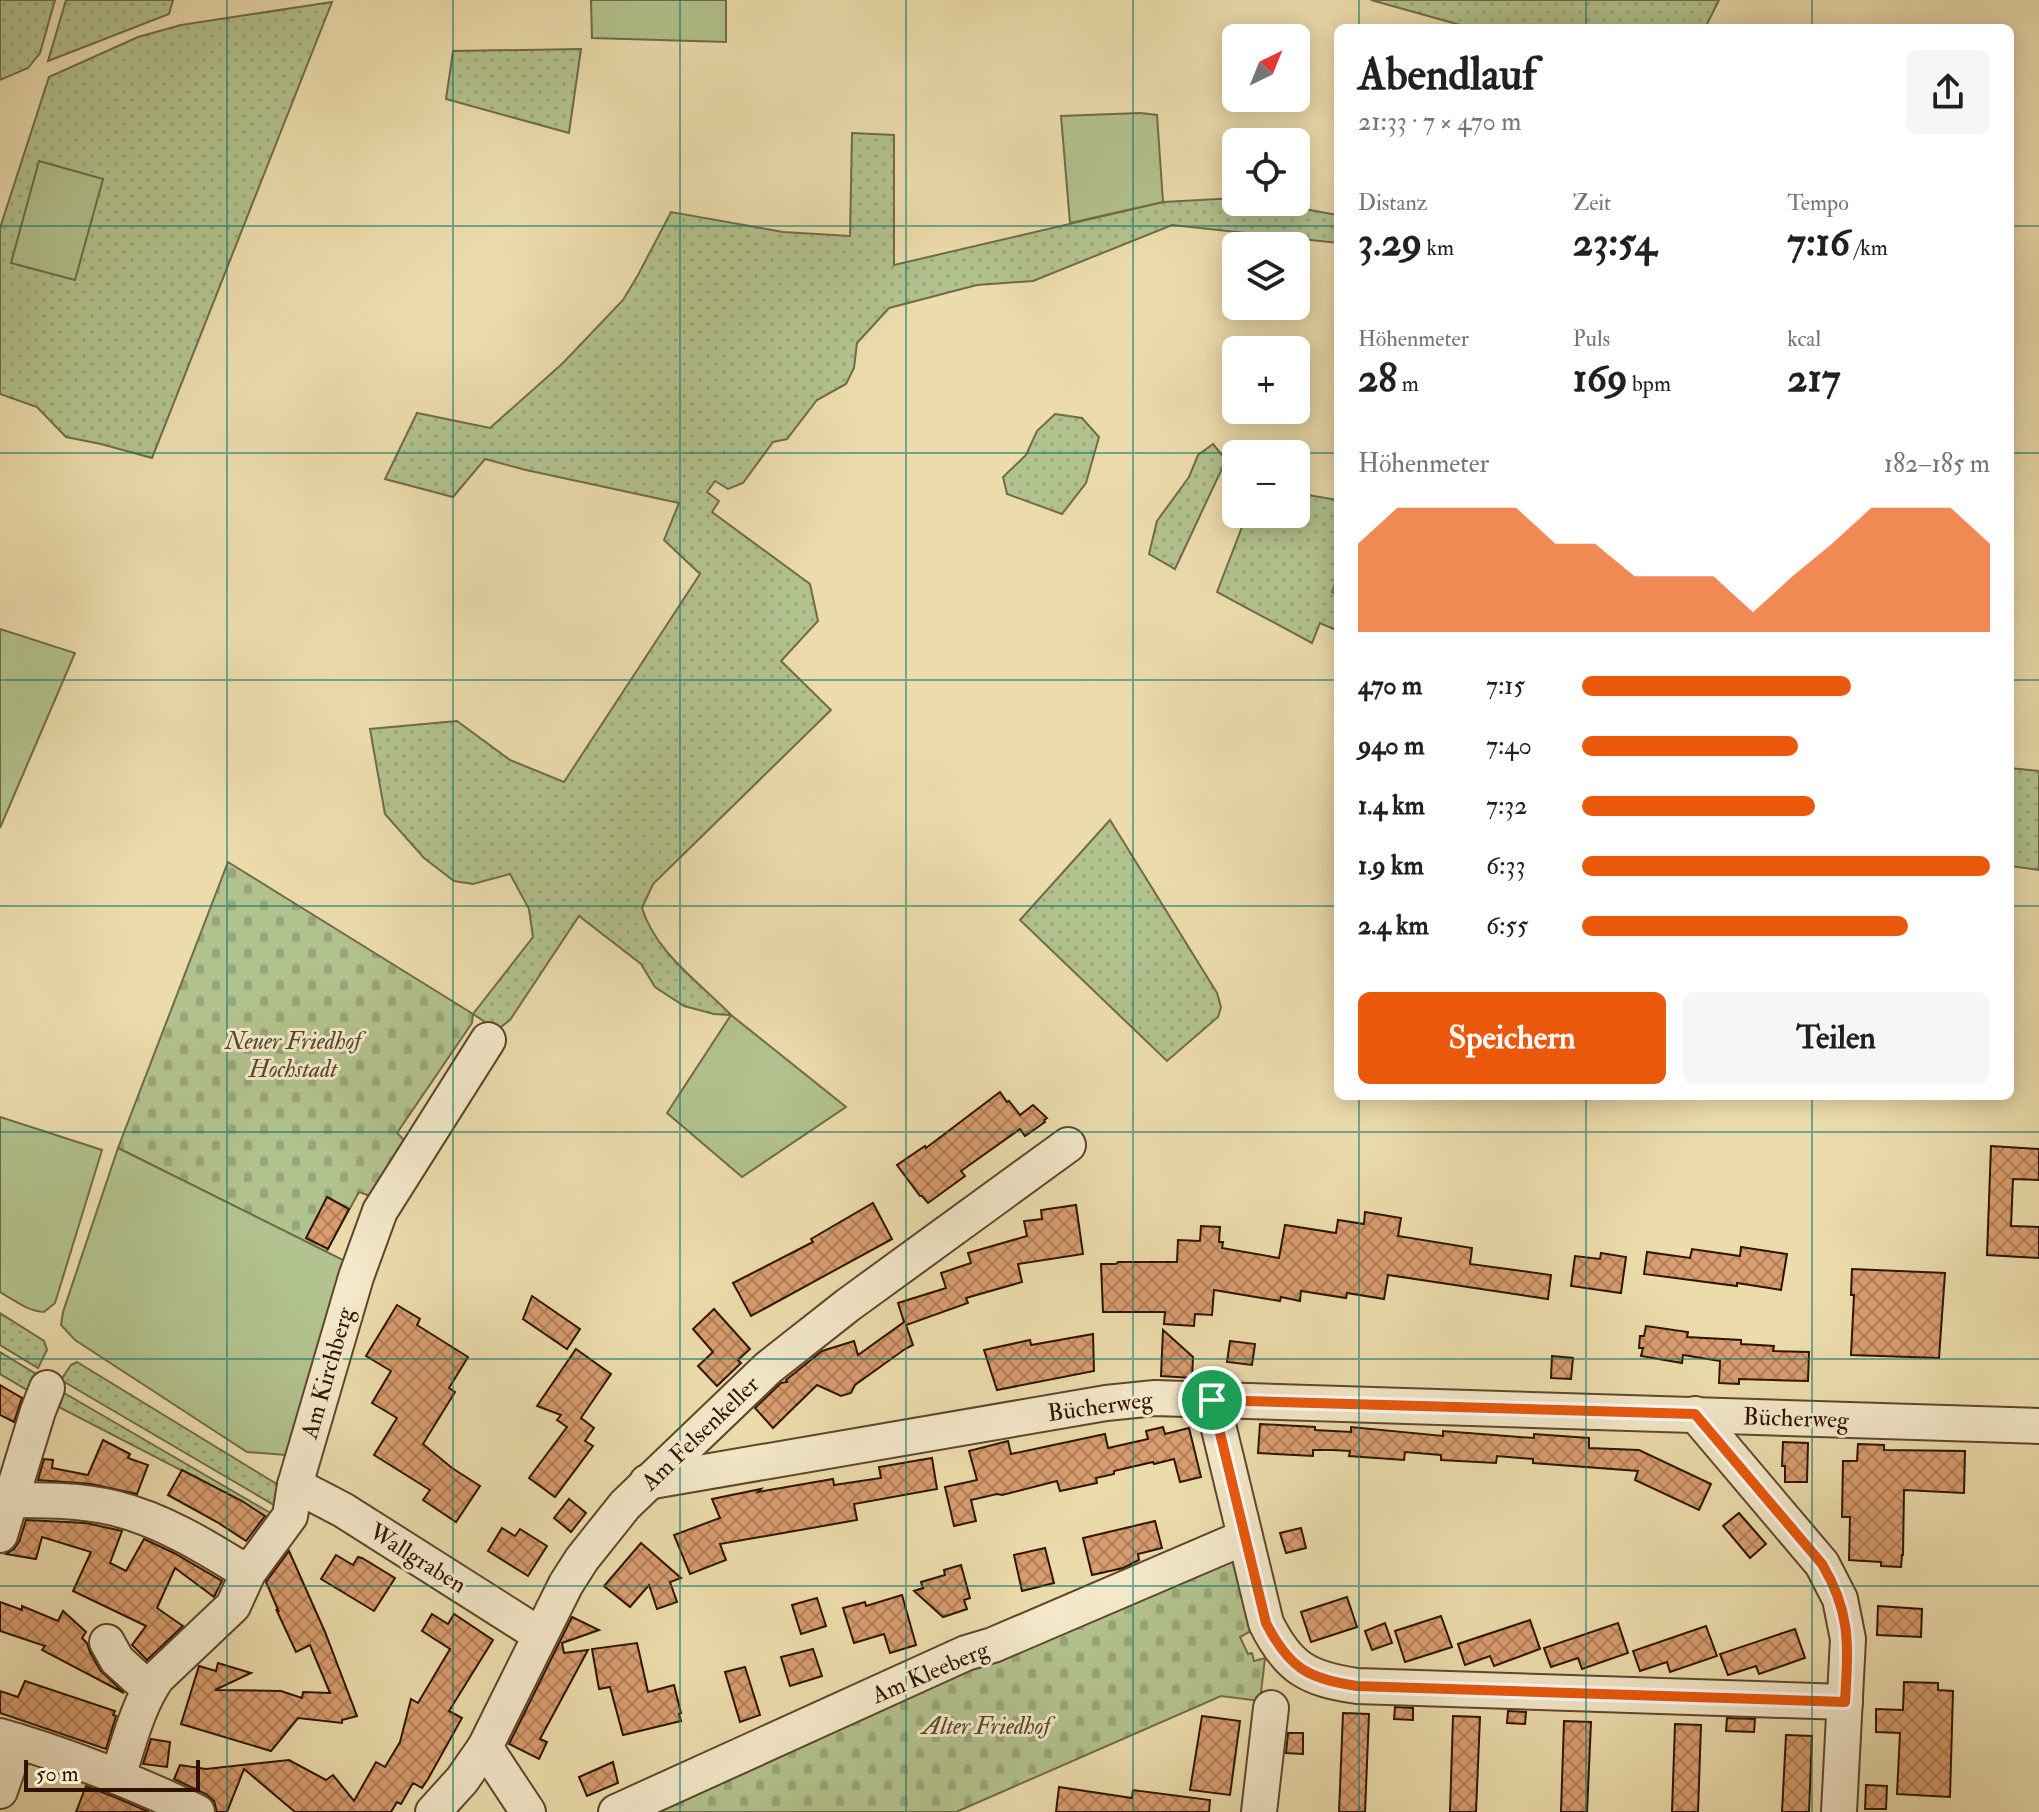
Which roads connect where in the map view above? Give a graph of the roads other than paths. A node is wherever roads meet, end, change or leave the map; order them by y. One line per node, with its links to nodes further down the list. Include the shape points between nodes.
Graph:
1 (488, 1040): 8 (street, Am Kirchberg, via 380,1211)
2 (1068, 1145): 7 (street, Am Felsenkeller, via 776,1361)
3 (47, 1388): 9 (street)
4 (1212, 1400): 5 (street, Bücherweg); 7 (street, Bücherweg, via 1106,1403); 11 (street)
5 (1695, 1414): 6 (street, Bücherweg); 16 (street, via 1830,1576 1848,1639)
6 (2039, 1426)
7 (647, 1482): 13 (street, Am Felsenkeller, via 582,1559)
8 (295, 1485): 12 (street, Am Kirchberg, via 290,1516); 13 (street, Wallgraben)
9 (10, 1500): 10 (street); 12 (street, via 81,1502 126,1512 182,1534)
10 (0, 1535)
11 (1245, 1537): 16 (street, via 1274,1639 1298,1667 1330,1682); 25 (street, Am Kleeberg, via 966,1653)
12 (248, 1573): 15 (street, Am Kirchberg, via 233,1606)
13 (540, 1635): 19 (street, Am Felsenkeller)
14 (107, 1642): 15 (street, via 117,1660)
15 (149, 1689): 20 (street, Am Kirchberg)
16 (1845, 1702): 27 (street)
17 (1271, 1708): 26 (street)
18 (8, 1738): 20 (street); 21 (street)
19 (485, 1747): 23 (street, Am Felsenkeller); 24 (street)
20 (118, 1776): 22 (street)
21 (0, 1791)
22 (197, 1812)
23 (433, 1812)
24 (528, 1812)
25 (616, 1812)
26 (1259, 1812)
27 (1839, 1812)

